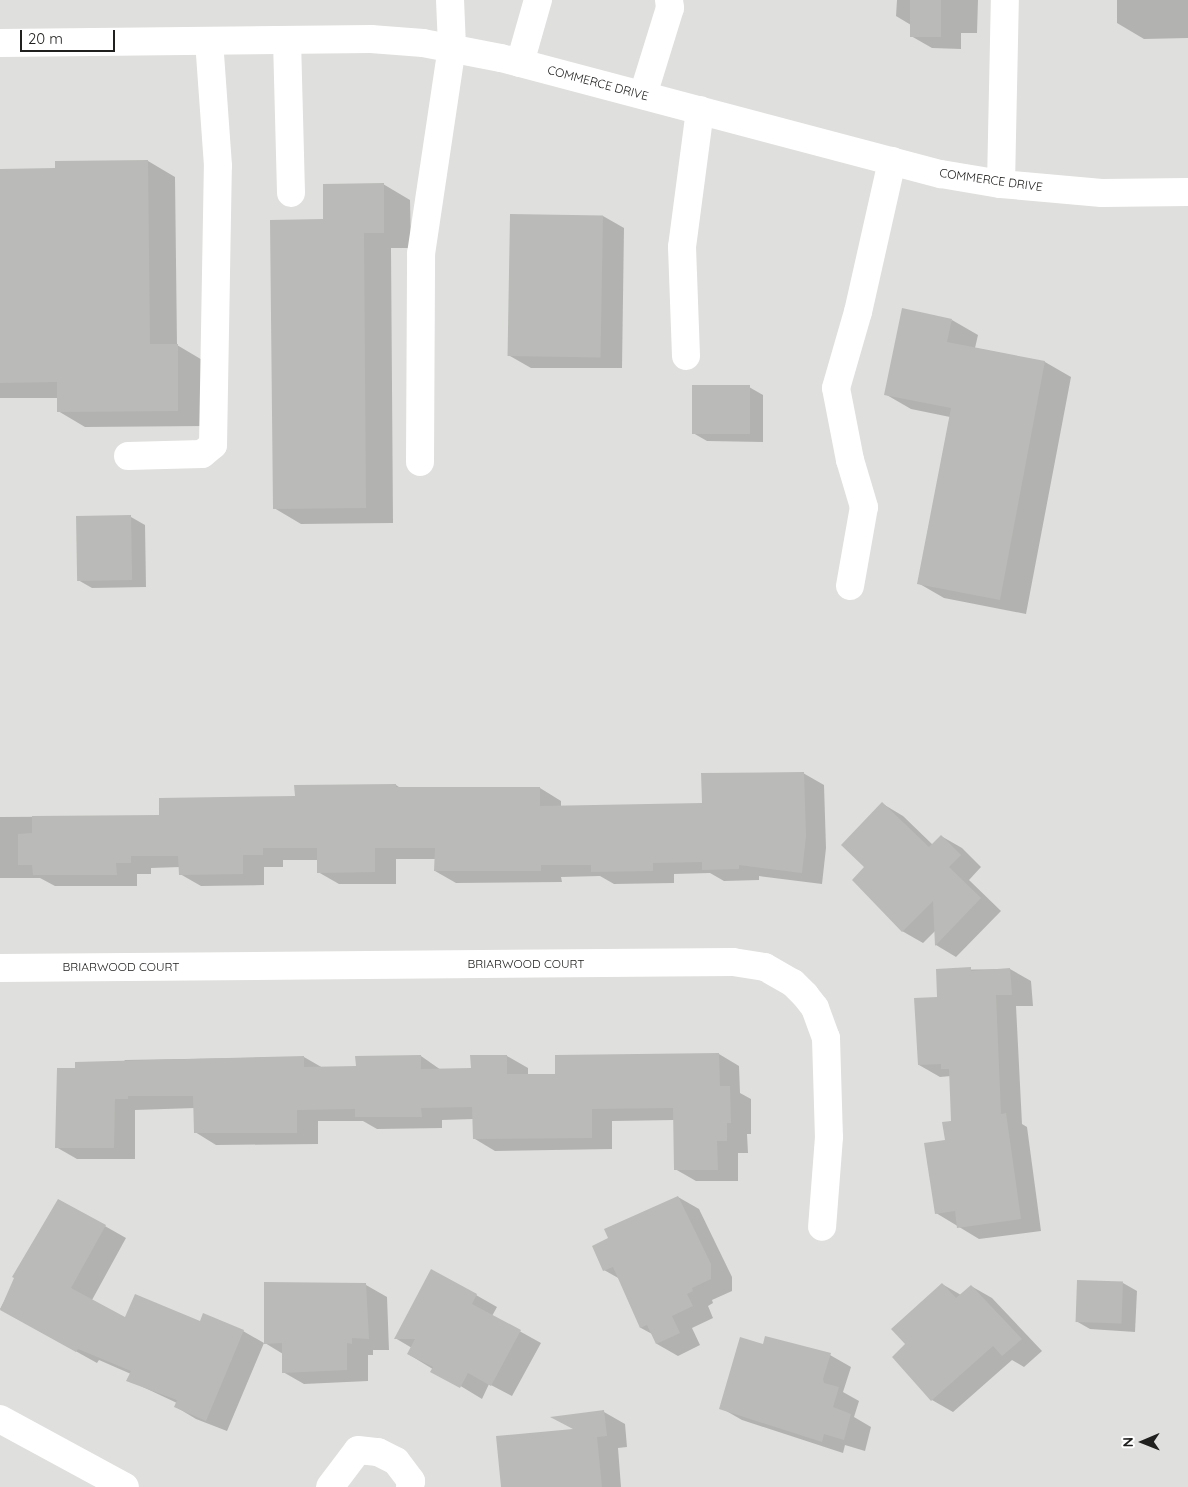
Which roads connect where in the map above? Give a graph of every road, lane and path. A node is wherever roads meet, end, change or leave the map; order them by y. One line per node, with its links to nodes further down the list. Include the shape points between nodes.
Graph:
1 (450, 0): 8 (street)
2 (538, 0): 9 (street)
3 (669, 0): 10 (street, via 670,8)
4 (1005, 0): 13 (street)
5 (287, 40): 6 (street, COMMERCE DRIVE); 8 (street, COMMERCE DRIVE, via 401,40); 14 (street)
6 (208, 41): 7 (street, COMMERCE DRIVE); 17 (street, via 218,166 213,446 202,454)
7 (0, 43)
8 (452, 47): 9 (street, COMMERCE DRIVE); 18 (street, via 421,254)
9 (520, 63): 10 (street, COMMERCE DRIVE)
10 (643, 95): 11 (street, COMMERCE DRIVE)
11 (700, 110): 12 (street, COMMERCE DRIVE); 16 (street, via 682,247)
12 (892, 161): 13 (street, COMMERCE DRIVE, via 941,174); 19 (street, via 858,312 836,388 850,460 864,508)
13 (1001, 184): 15 (street, COMMERCE DRIVE, via 1102,193)
14 (292, 192)
15 (1188, 192)
16 (686, 356)
17 (128, 456)
18 (420, 462)
19 (850, 586)
20 (0, 968): 21 (street, BRIARWOOD COURT, via 733,962 765,967 787,979 805,995 815,1008 826,1038 828,1137)
21 (822, 1227)
22 (0, 1419): 23 (street)
23 (125, 1487)
24 (330, 1487): 25 (street, via 358,1450 378,1452 396,1461 410,1481)
25 (410, 1487)

